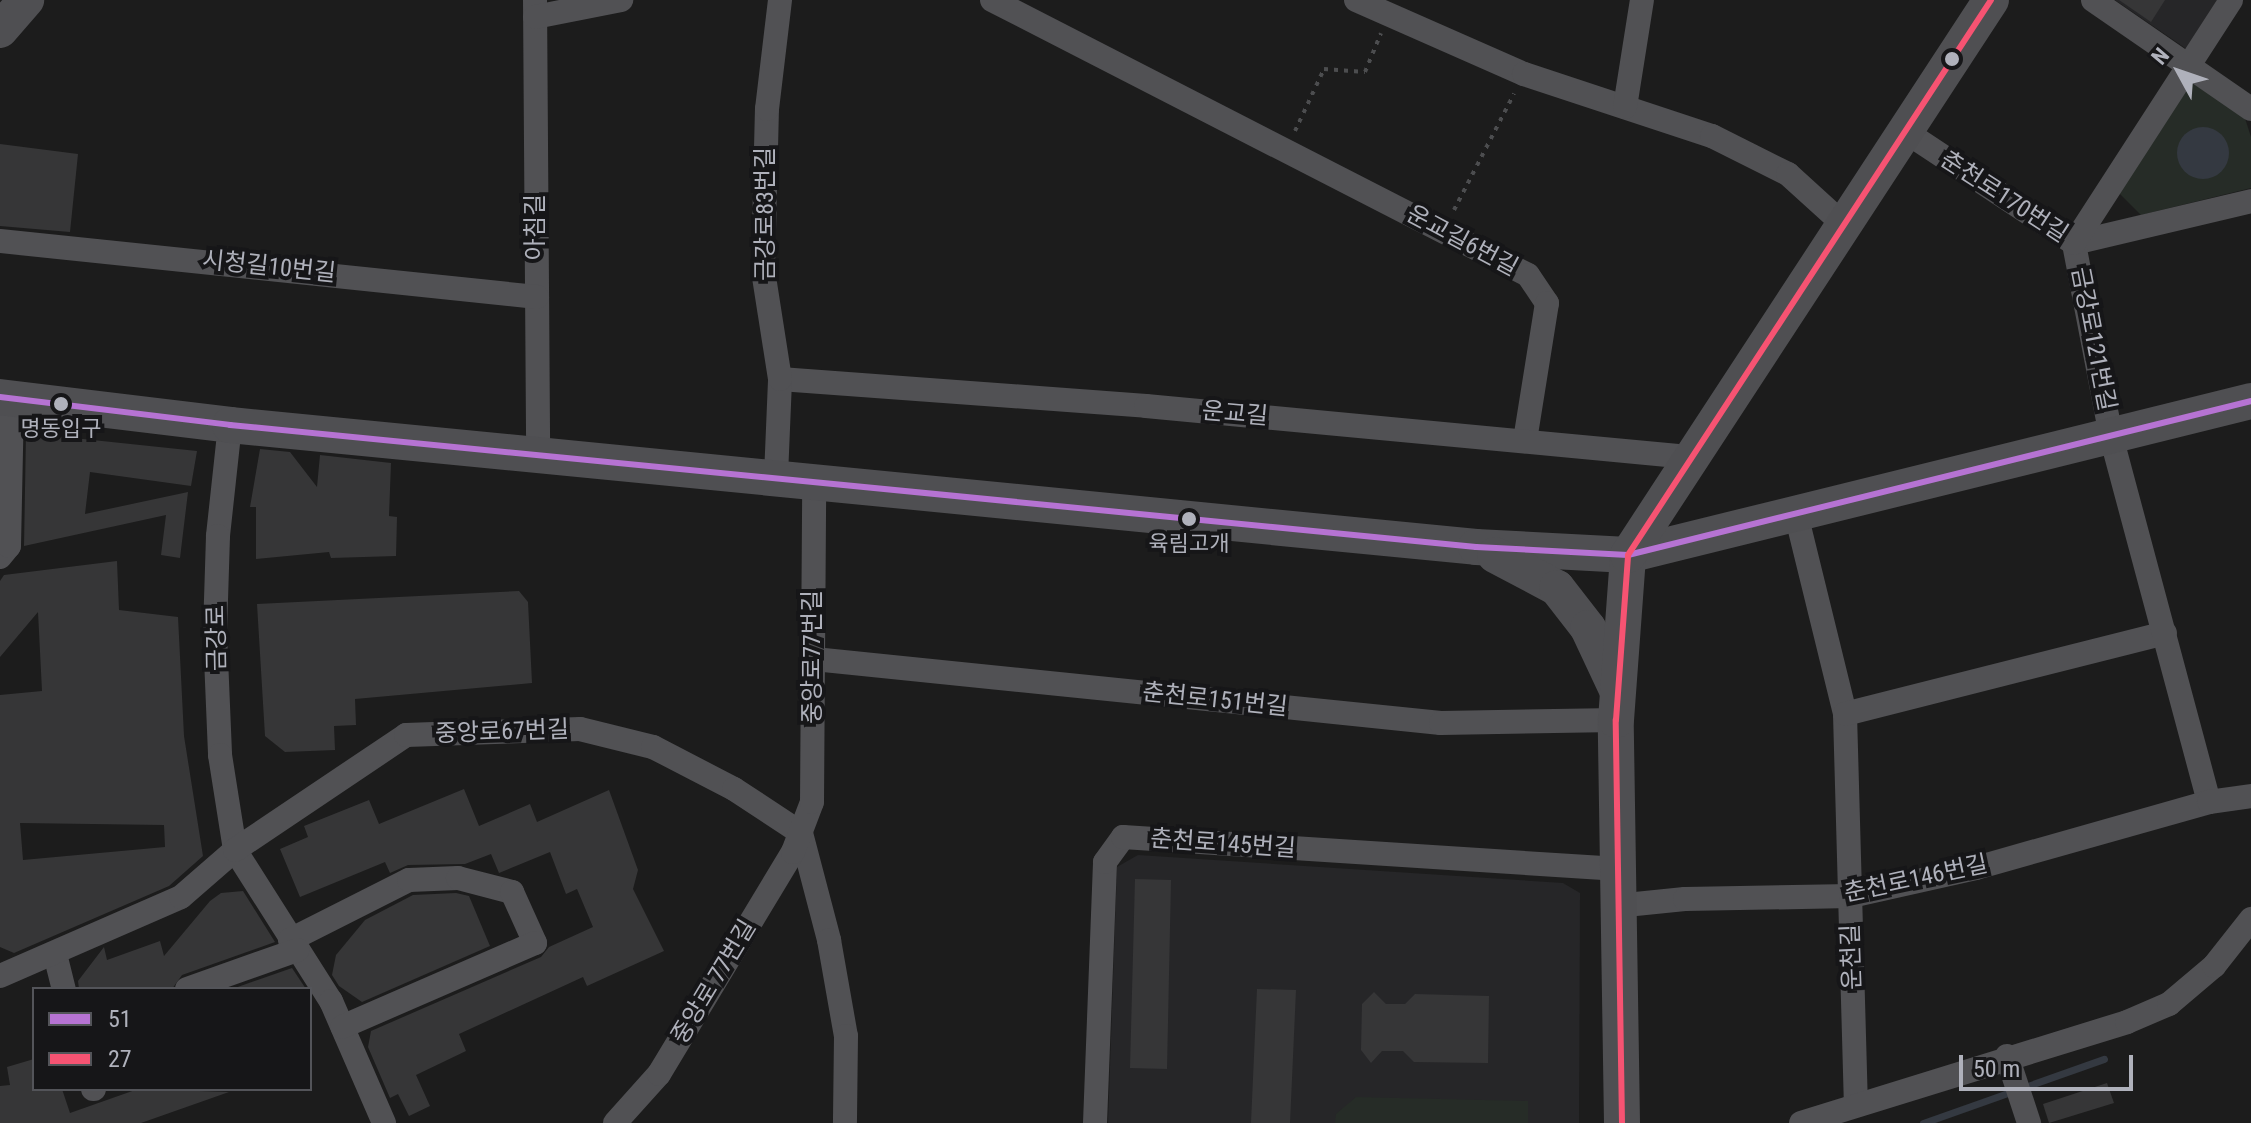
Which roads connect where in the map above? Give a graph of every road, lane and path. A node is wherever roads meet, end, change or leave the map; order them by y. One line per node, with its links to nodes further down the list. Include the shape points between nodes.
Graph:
1 (26, 0): 12 (street)
2 (621, 0): 10 (street)
3 (780, 0): 25 (street, 금강로83번길, via 767,109 763,271)
4 (992, 0): 18 (street, 운교길6번길)
5 (1356, 0): 11 (street)
6 (1642, 0): 15 (street)
7 (1991, 0): 17 (street)
8 (2093, 0): 13 (street)
9 (2231, 0): 13 (street, 금강로121번길)
10 (535, 9): 24 (street, 아침길)
11 (1388, 15): 14 (street); 18 (path, via 1365,72 1324,69)
12 (0, 30)
13 (2190, 63): 16 (street); 23 (street, 금강로121번길)
14 (1524, 74): 15 (street); 21 (path)
15 (1625, 107): 20 (street, via 1712,136 1788,174)
16 (2251, 109)
17 (1903, 130): 20 (street); 23 (street, 춘천로170번길)
18 (1285, 152): 21 (street, 운교길6번길)
19 (2251, 201): 23 (street, 춘천로170번길)
20 (1842, 223): 32 (street)
21 (1443, 230): 30 (street, 운교길6번길, via 1528,275 1547,303)
22 (0, 241): 24 (street, 시청길10번길)
23 (2074, 243): 29 (street, 금강로121번길)
24 (537, 297): 31 (street, 아침길)
25 (780, 379): 30 (street, 운교길); 33 (street, 금강로83번길)
26 (6, 398): 28 (street); 38 (street, via 9,546)
27 (2251, 401): 29 (street)
28 (230, 425): 31 (street); 46 (street, 금강로, via 218,536 215,634 220,755)
29 (2111, 436): 35 (street); 39 (street)
30 (1525, 441): 32 (street, 운교길)
31 (538, 454): 33 (street)
32 (1689, 457): 37 (street)
33 (776, 476): 34 (street)
34 (814, 479): 36 (street); 40 (street, 중앙로77번길)
35 (1796, 514): 37 (street); 42 (street, 운천길)
36 (1476, 547): 37 (street); 41 (street, via 1557,588 1588,628)
37 (1628, 555): 41 (street)
38 (0, 557)
39 (2165, 633): 42 (street); 44 (street)
40 (814, 659): 41 (street, 춘천로151번길, via 1441,723); 45 (street, 중앙로77번길, via 812,802)
41 (1617, 706): 47 (street)
42 (1845, 714): 48 (street, 운천길)
43 (2251, 796): 44 (street, 춘천로146번길)
44 (2209, 802): 48 (street, 춘천로146번길, via 1976,868)
45 (801, 833): 46 (street, 중앙로67번길, via 734,789 653,747 580,729 406,735); 61 (street, 중앙로 77번길, via 659,1074); 62 (street, via 829,940 846,1036)
46 (235, 850): 51 (street); 52 (street, 중앙로67번길, via 181,897)
47 (1615, 869): 49 (street); 63 (street, 춘천로145번길, via 1123,837 1105,862)
48 (1851, 896): 49 (street, 춘천로146번길, via 1685,899); 59 (street, 운천길)
49 (1616, 906): 64 (street)
50 (2251, 919): 58 (street, via 2214,966 2169,1004 2127,1022)
51 (294, 945): 55 (street); 56 (street); 57 (street, via 409,880 458,878 512,892 535,943)
52 (55, 954): 53 (street, 중앙로67번길); 54 (street)
53 (0, 976)
54 (63, 987)
55 (192, 987)
56 (320, 1005): 57 (street)
57 (342, 1027): 60 (street)
58 (2007, 1056): 59 (street); 66 (street)
59 (1856, 1105): 65 (street)
60 (384, 1123)
61 (615, 1123)
62 (845, 1123)
63 (1095, 1123)
64 (1622, 1123)
65 (1801, 1123)
66 (2029, 1123)

